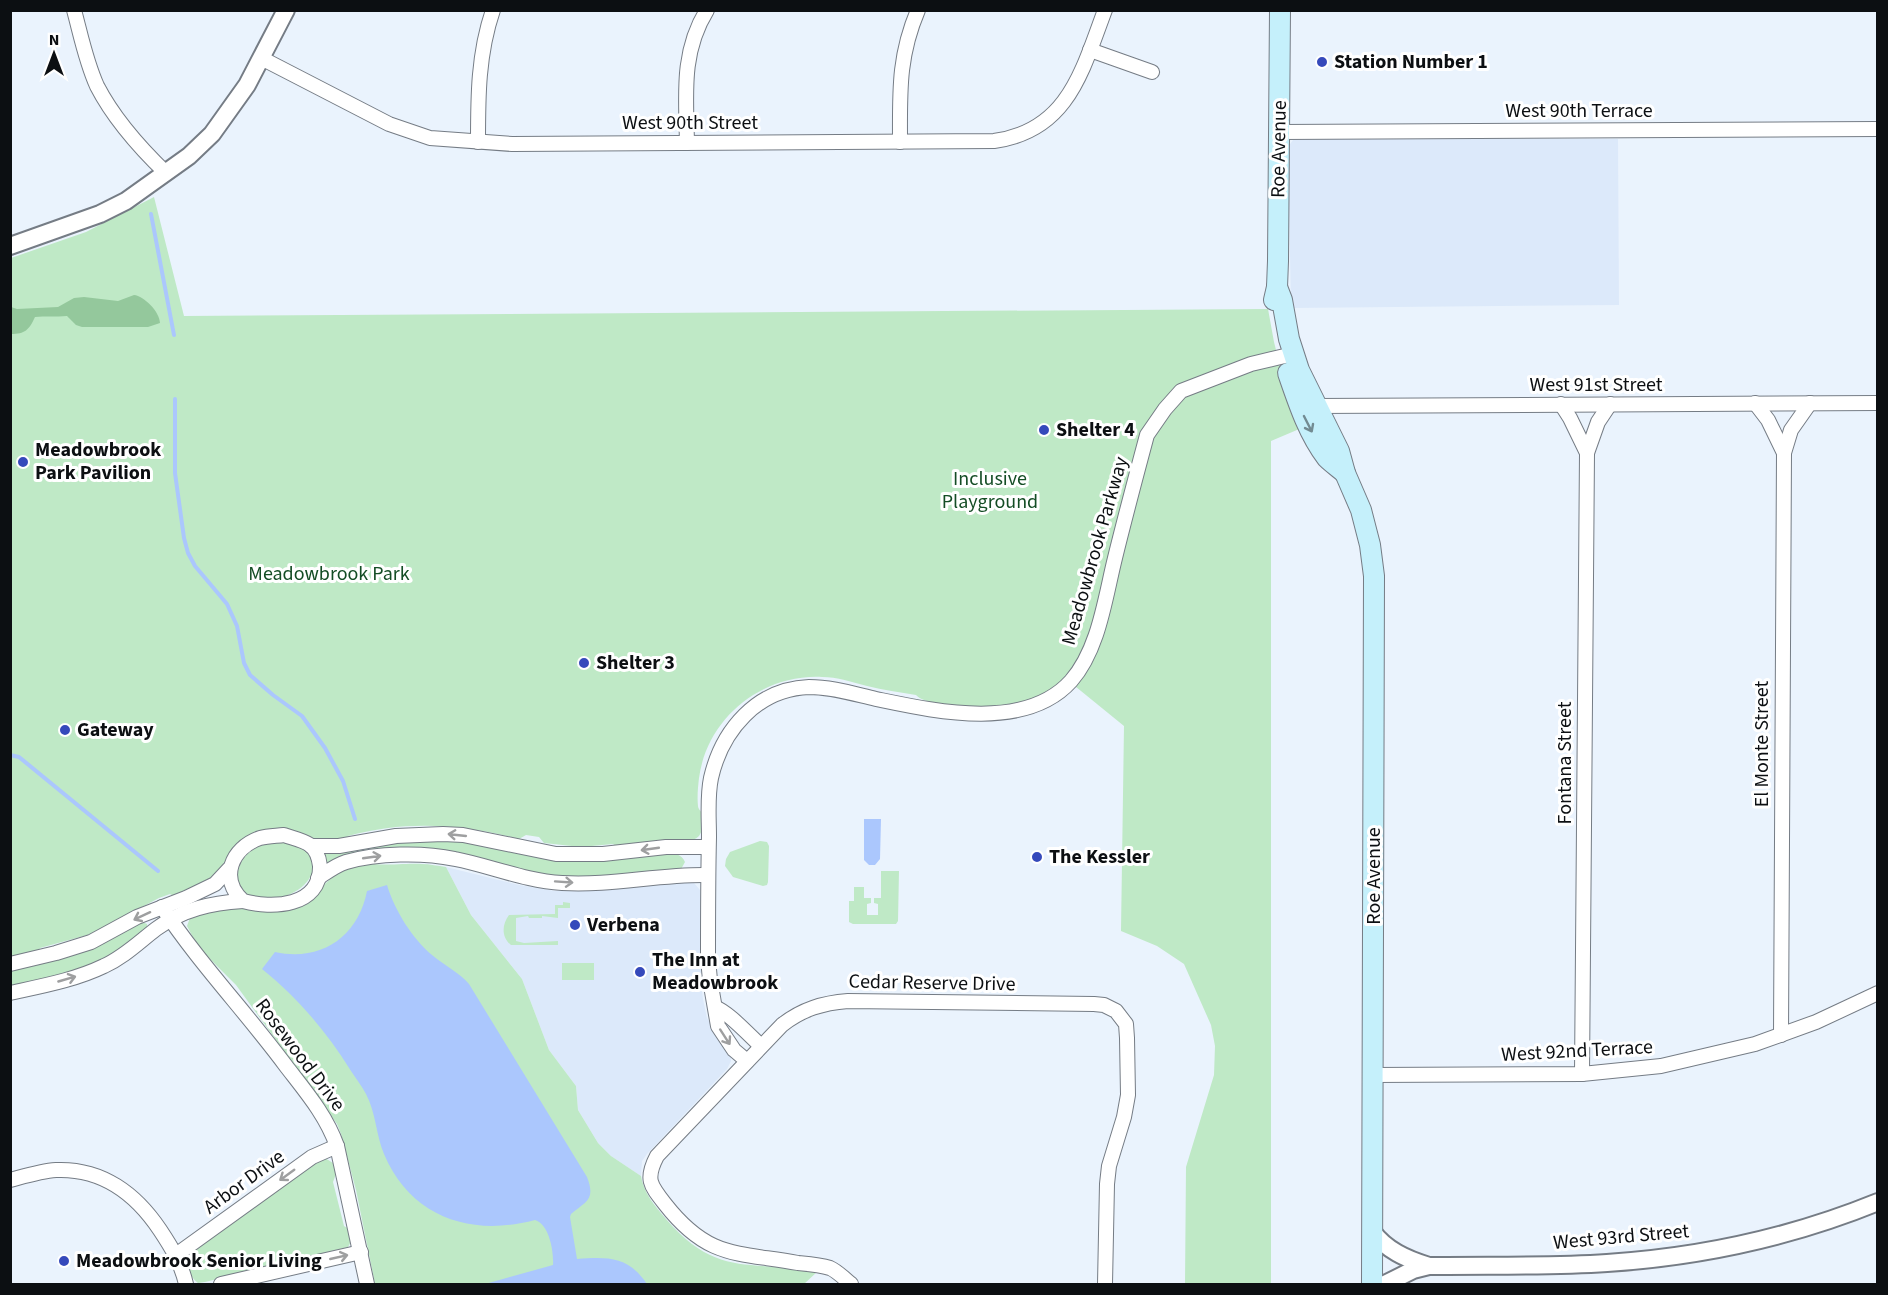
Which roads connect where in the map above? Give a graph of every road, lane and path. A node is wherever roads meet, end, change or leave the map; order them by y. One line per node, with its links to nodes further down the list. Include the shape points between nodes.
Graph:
1 (74, 10): 16 (street, via 98,87 127,130)
2 (286, 10): 9 (street)
3 (493, 10): 13 (street, via 478,78)
4 (707, 10): 15 (street, via 691,42 687,66)
5 (918, 10): 14 (street, via 903,57)
6 (1105, 10): 8 (street, West 90th Street)
7 (1280, 10): 12 (main road, Roe Avenue)
8 (1090, 50): 10 (street); 14 (street, West 90th Street, via 1061,107 1030,132 994,141)
9 (262, 59): 13 (street, West 90th Street, via 409,132); 16 (street, via 212,134)
10 (1152, 72)
11 (1878, 129): 12 (street, West 90th Terrace)
12 (1280, 132): 18 (main road, Roe Avenue, via 1277,287)
13 (478, 142): 15 (street, West 90th Street)
14 (900, 142): 15 (street, West 90th Street)
15 (687, 143)
16 (166, 173): 17 (street, via 100,214)
17 (10, 246)
18 (1288, 355): 24 (main road, Roe Avenue); 27 (main road, Roe Avenue, one-way to 27, via 1306,420 1328,459); 29 (street, Meadowbrook Parkway, via 1219,375 1181,391 1147,435 1094,637 1078,671 1062,689 1025,708 993,713 912,707 822,687 786,691 766,699 734,725 720,750 710,782)
19 (1755, 403): 20 (street, West 91st Street); 23 (street, West 91st Street); 26 (street, El Monte Street)
20 (1810, 403): 21 (street, West 91st Street); 26 (street, El Monte Street, via 1791,430)
21 (1878, 403)
22 (1560, 404): 23 (street, West 91st Street); 24 (street, West 91st Street); 25 (street, Fontana Street)
23 (1610, 404): 25 (street, Fontana Street, via 1598,422)
24 (1316, 406): 27 (main road, Roe Avenue, via 1339,451)
25 (1587, 453): 43 (street, Fontana Street)
26 (1784, 453): 40 (street, El Monte Street)
27 (1345, 473): 44 (main road, Roe Avenue, via 1361,510 1374,576)
28 (311, 846): 29 (street, one-way to 28, via 567,854 443,834); 30 (street, via 284,836 258,839 245,847); 32 (street, via 318,855)
29 (708, 847): 31 (street)
30 (229, 869): 33 (street, via 231,885); 34 (street, via 214,884)
31 (708, 875): 32 (street, one-way to 31, via 344,862 388,855 452,858 560,883); 39 (street, via 710,980)
32 (318, 878): 33 (street, via 307,894 285,905)
33 (243, 901): 35 (street, via 191,909)
34 (162, 907): 35 (street, Rosewood Drive); 36 (street, one-way to 36, via 85,945)
35 (171, 920): 37 (street, one-way to 35, via 103,967); 45 (street, Rosewood Drive, via 320,1110)
36 (10, 964)
37 (10, 993)
38 (1878, 993): 40 (street, West 92nd Terrace)
39 (716, 1008): 41 (street, via 724,1010); 42 (street, one-way to 42, via 723,1036)
40 (1781, 1035): 43 (street, West 92nd Terrace, via 1707,1057)
41 (761, 1046): 42 (street, Cedar Reserve Drive); 56 (street, Cedar Reserve Drive, via 792,1017 834,1002 1094,1004 1116,1011 1126,1024 1128,1095 1108,1175)
42 (747, 1061): 55 (street, Cedar Reserve Drive, via 657,1156 650,1182 684,1226 712,1246 736,1255 831,1268)
43 (1582, 1074): 44 (street, West 92nd Terrace)
44 (1373, 1075): 48 (main road, Roe Avenue)
45 (338, 1146): 49 (street, Rosewood Drive); 50 (street, Arbor Drive, one-way to 50, via 312,1157)
46 (10, 1180): 50 (street, via 58,1170 87,1174 117,1185 139,1203)
47 (1878, 1202): 51 (street, West 93rd Street, via 1772,1236 1659,1258 1563,1265)
48 (1372, 1231): 51 (street, West 93rd Street, via 1389,1248); 57 (main road, Roe Avenue)
49 (361, 1252): 53 (street, one-way to 49); 54 (street, Rosewood Drive)
50 (176, 1255): 52 (street)
51 (1429, 1266): 58 (street)
52 (186, 1284)
53 (221, 1284)
54 (367, 1284)
55 (852, 1284)
56 (1105, 1284)
57 (1372, 1284)
58 (1385, 1284)

